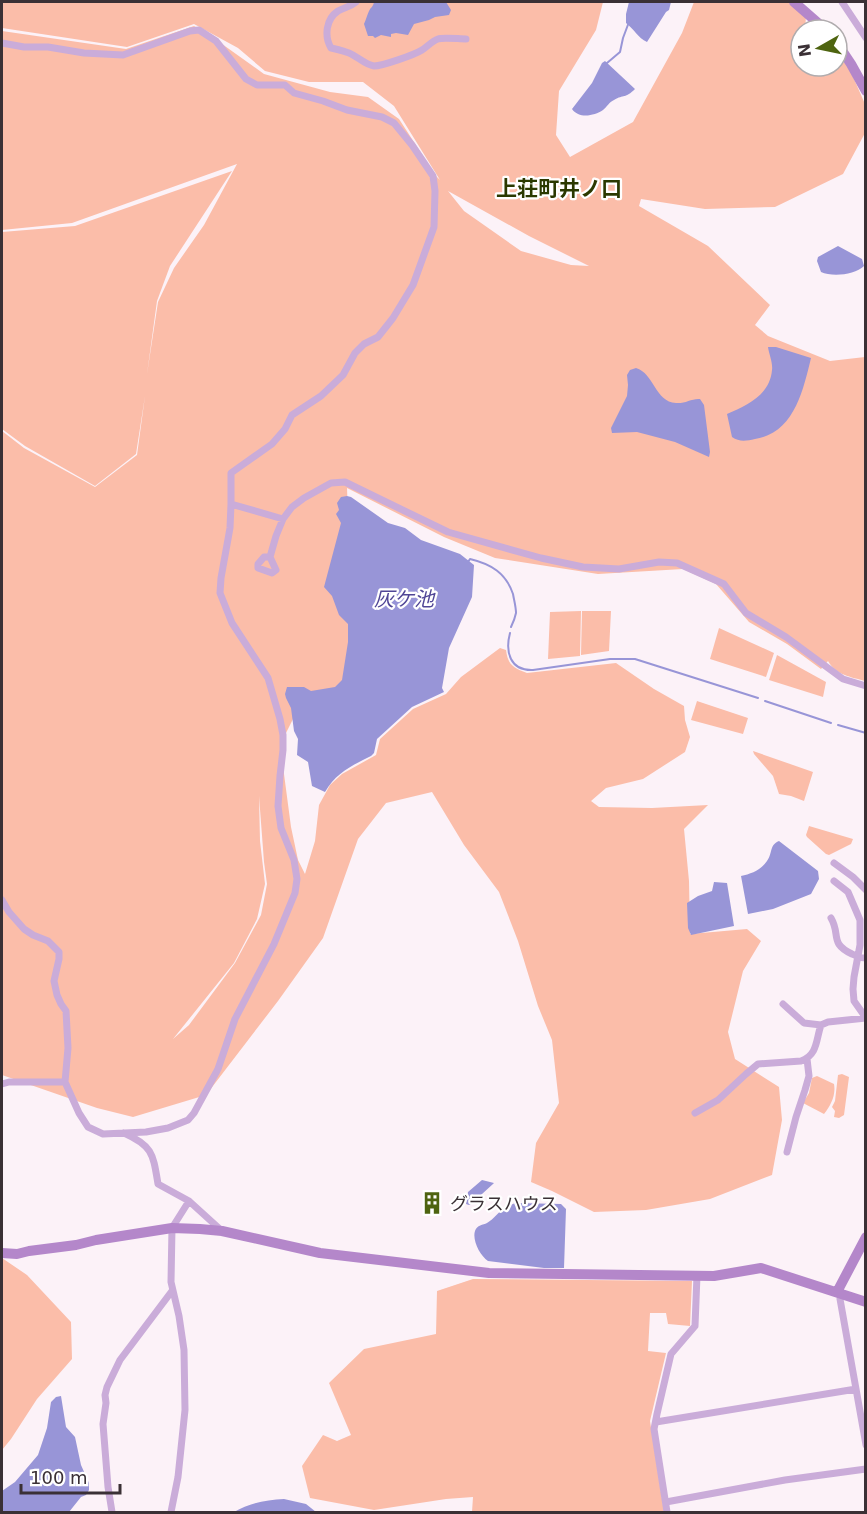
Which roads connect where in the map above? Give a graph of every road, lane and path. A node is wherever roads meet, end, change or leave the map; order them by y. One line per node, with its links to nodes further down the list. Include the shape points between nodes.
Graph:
1 (356, 2): 6 (street, via 335,13 328,25 327,42 331,48 373,66 410,56 438,39)
2 (794, 2): 4 (street)
3 (842, 2): 5 (street)
4 (812, 18)
5 (866, 38)
6 (466, 39)
7 (2, 43): 10 (street, via 123,55 199,30 216,41 246,79 257,85 285,85 294,93 394,123 433,176 434,227 407,297 378,337 355,353 343,375 292,415 272,444 231,473)
8 (849, 61): 9 (street)
9 (866, 91)
10 (231, 504): 11 (street); 27 (street, via 220,593 232,622 268,678 280,719 283,750 278,806 281,828 294,860 295,893 235,1019 218,1069 194,1113 188,1120 168,1128)
11 (283, 519): 12 (street); 13 (street, via 304,498 331,483 345,482 448,532 541,558 583,567 619,569 677,563 724,584 746,613 794,642 843,679)
12 (270, 557)
13 (866, 686)
14 (834, 863): 16 (street)
15 (834, 881): 19 (street, via 848,892 858,914)
16 (866, 890)
17 (2, 900): 24 (street, via 24,928 59,952 54,981 66,1011)
18 (831, 918): 19 (street, via 837,942 845,951)
19 (862, 958): 21 (street, via 854,977 854,1001)
20 (783, 1004): 22 (street, via 804,1023)
21 (866, 1018): 22 (street)
22 (821, 1025): 23 (street, via 816,1049)
23 (807, 1059): 26 (street, via 758,1064 718,1100); 28 (street, via 809,1076)
24 (65, 1082): 25 (street); 27 (street, via 88,1127 103,1134)
25 (2, 1084)
26 (694, 1113)
27 (122, 1132): 29 (street, via 141,1141 153,1157 158,1184)
28 (787, 1152)
29 (189, 1201): 30 (street); 31 (street)
30 (172, 1228): 31 (street); 33 (street, via 17,1254); 35 (street)
31 (222, 1231): 34 (street, via 320,1254 489,1273)
32 (866, 1237): 36 (street)
33 (2, 1253)
34 (697, 1275): 36 (street, via 761,1268); 40 (street, via 695,1326 671,1354)
35 (172, 1291): 44 (street, via 120,1360 105,1395 103,1424); 45 (street, via 184,1350 185,1410)
36 (839, 1293): 37 (street); 38 (street)
37 (866, 1302)
38 (856, 1389): 39 (street); 40 (street)
39 (862, 1408): 41 (street)
40 (656, 1422): 43 (street)
41 (866, 1445)
42 (866, 1469): 43 (street)
43 (666, 1502): 46 (street)
44 (112, 1512)
45 (171, 1512)
46 (668, 1512)

